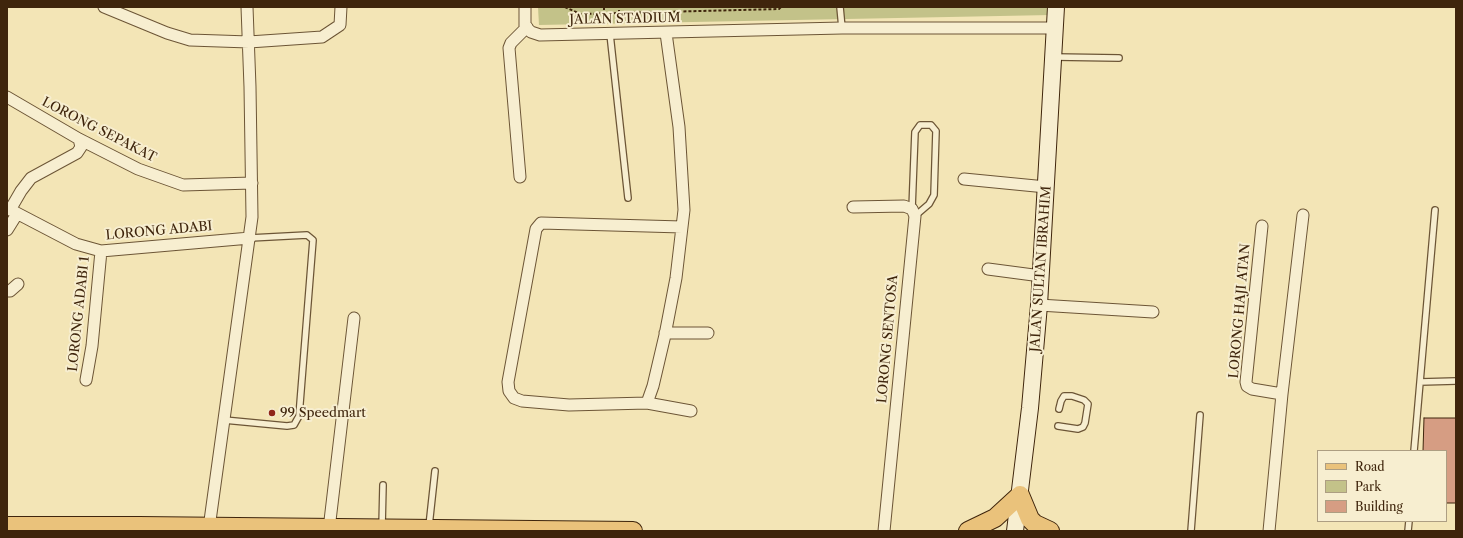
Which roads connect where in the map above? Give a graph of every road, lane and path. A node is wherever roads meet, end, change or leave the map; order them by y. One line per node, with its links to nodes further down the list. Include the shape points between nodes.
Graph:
1 (104, 7): 18 (street, via 190,40)
2 (247, 7): 18 (street)
3 (341, 7): 18 (street, via 340,25 322,37)
4 (525, 7): 13 (street)
5 (566, 7): 11 (path, via 580,14)
6 (604, 7): 11 (path)
7 (620, 7): 12 (path)
8 (781, 7): 12 (path)
9 (840, 7): 14 (lane)
10 (1056, 7): 15 (street, JALAN SULTAN IBRAHIM)
11 (604, 13): 12 (path)
12 (619, 13)
13 (527, 28): 17 (street, JALAN STADIUM, via 540,35); 23 (street, via 511,43 510,48)
14 (842, 28): 15 (street, JALAN STADIUM); 16 (street, JALAN STADIUM)
15 (1056, 28): 19 (street, JALAN SULTAN IBRAHIM)
16 (666, 33): 17 (street, JALAN STADIUM); 34 (street, via 684,177)
17 (610, 34): 27 (lane)
18 (248, 42): 25 (street)
19 (1054, 57): 20 (lane); 26 (street, JALAN SULTAN IBRAHIM)
20 (1119, 58)
21 (7, 97): 22 (street, LORONG SEPAKAT)
22 (79, 139): 25 (street, LORONG SEPAKAT, via 138,169 183,185); 29 (street, via 81,147 77,153 31,178)
23 (520, 177)
24 (964, 179): 26 (street)
25 (252, 183): 36 (street)
26 (1046, 187): 39 (street, JALAN SULTAN IBRAHIM)
27 (628, 198)
28 (853, 206): 31 (street, via 904,206)
29 (11, 210): 35 (street); 37 (street, LORONG ADABI, via 76,244)
30 (1435, 210): 49 (lane)
31 (913, 212): 31 (lane, via 915,132 920,125 931,125 936,131 934,195 929,204); 72 (street, LORONG SENTOSA)
32 (1303, 215): 50 (street)
33 (1262, 226): 50 (street, LORONG HAJI ATAN, via 1246,382 1252,389)
34 (682, 227): 45 (street, via 676,278); 51 (street, via 541,223 536,228 508,382 509,391 514,398 522,401 569,405)
35 (7, 230)
36 (250, 238): 37 (street, LORONG ADABI); 55 (street); 55 (lane, via 307,235 313,240 299,416 294,425 287,426)
37 (100, 251): 47 (street, LORONG ADABI 1, via 92,346)
38 (988, 269): 39 (street)
39 (1041, 276): 42 (street, JALAN SULTAN IBRAHIM)
40 (18, 284): 41 (street)
41 (7, 291)
42 (1039, 305): 43 (street); 60 (street, JALAN SULTAN IBRAHIM)
43 (1153, 312)
44 (354, 318): 63 (street)
45 (665, 333): 46 (street); 51 (street)
46 (708, 333)
47 (86, 380)
48 (1456, 381): 49 (lane)
49 (1420, 382): 57 (lane)
50 (1282, 394): 77 (street)
51 (647, 403): 53 (street)
52 (1059, 409): 56 (lane, via 1064,396 1072,396 1088,404 1083,427 1078,429)
53 (691, 411)
54 (1200, 415): 76 (lane)
55 (224, 420): 65 (street)
56 (1058, 426)
57 (1414, 450)
58 (435, 471): 68 (lane)
59 (383, 485): 66 (lane)
60 (1020, 495): 73 (main road, via 994,518); 74 (street, JALAN SULTAN IBRAHIM); 75 (main road, via 1030,519)
61 (7, 526): 64 (main road)
62 (139, 528): 64 (main road); 65 (main road)
63 (329, 528): 66 (main road); 67 (main road)
64 (35, 529)
65 (209, 529): 67 (main road)
66 (382, 529): 68 (main road)
67 (274, 530)
68 (417, 530): 69 (main road)
69 (501, 530): 70 (main road)
70 (575, 531): 71 (main road)
71 (633, 531)
72 (884, 531)
73 (968, 531)
74 (1015, 531)
75 (1050, 531)
76 (1191, 531)
77 (1269, 531)

